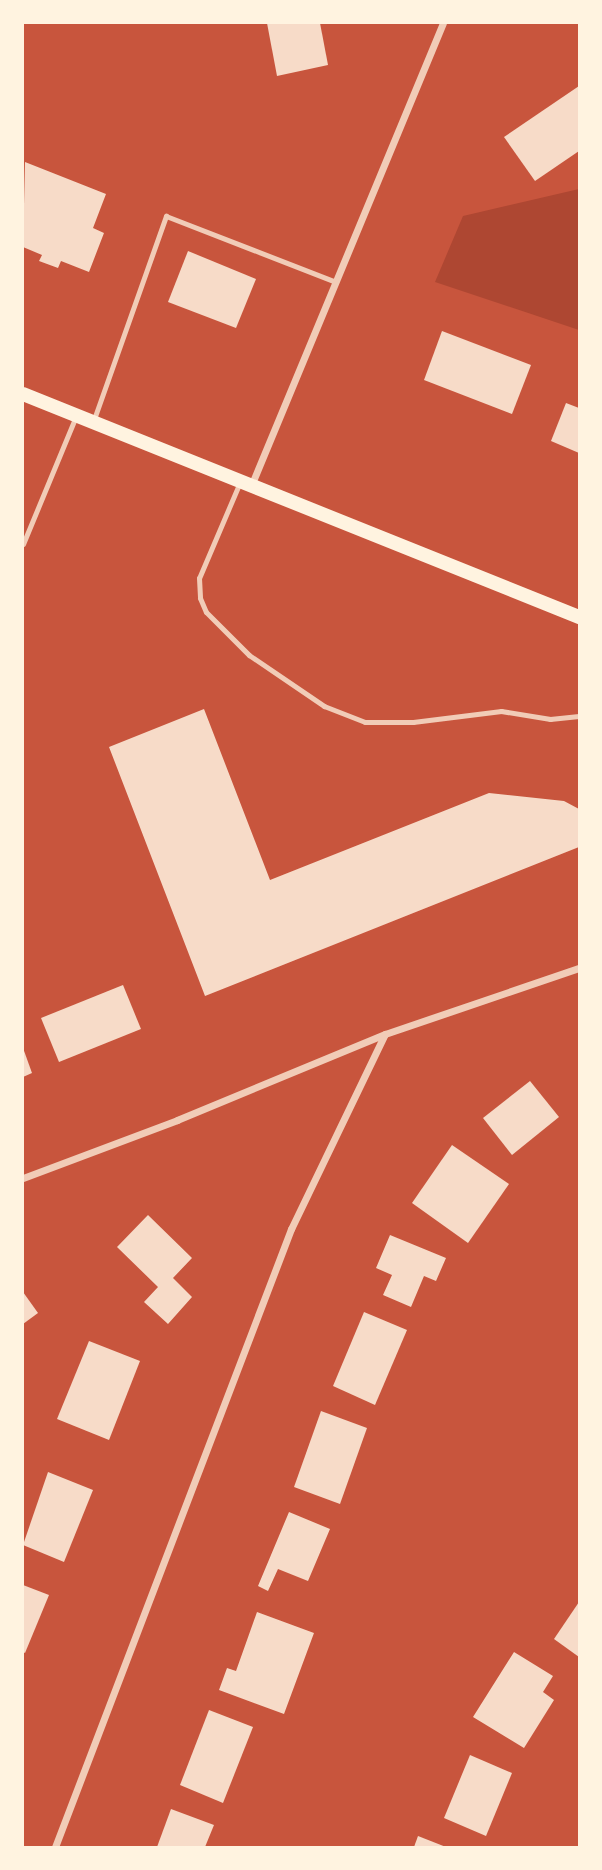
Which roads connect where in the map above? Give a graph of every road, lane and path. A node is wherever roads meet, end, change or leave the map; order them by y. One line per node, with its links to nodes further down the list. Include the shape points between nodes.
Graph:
1 (443, 23): 2 (street)
2 (336, 282): 5 (lane, via 166,216); 6 (street)
3 (23, 394): 4 (main road)
4 (76, 416): 5 (main road); 7 (lane)
5 (93, 422): 6 (main road)
6 (245, 484): 8 (main road); 9 (lane, via 200,578 200,598 206,612 248,655 324,706 365,722 413,722 501,711 550,719)
7 (23, 544)
8 (579, 617)
9 (579, 716)
10 (579, 968): 11 (street)
11 (385, 1034): 12 (street); 13 (street, via 291,1229)
12 (23, 1178)
13 (55, 1847)

